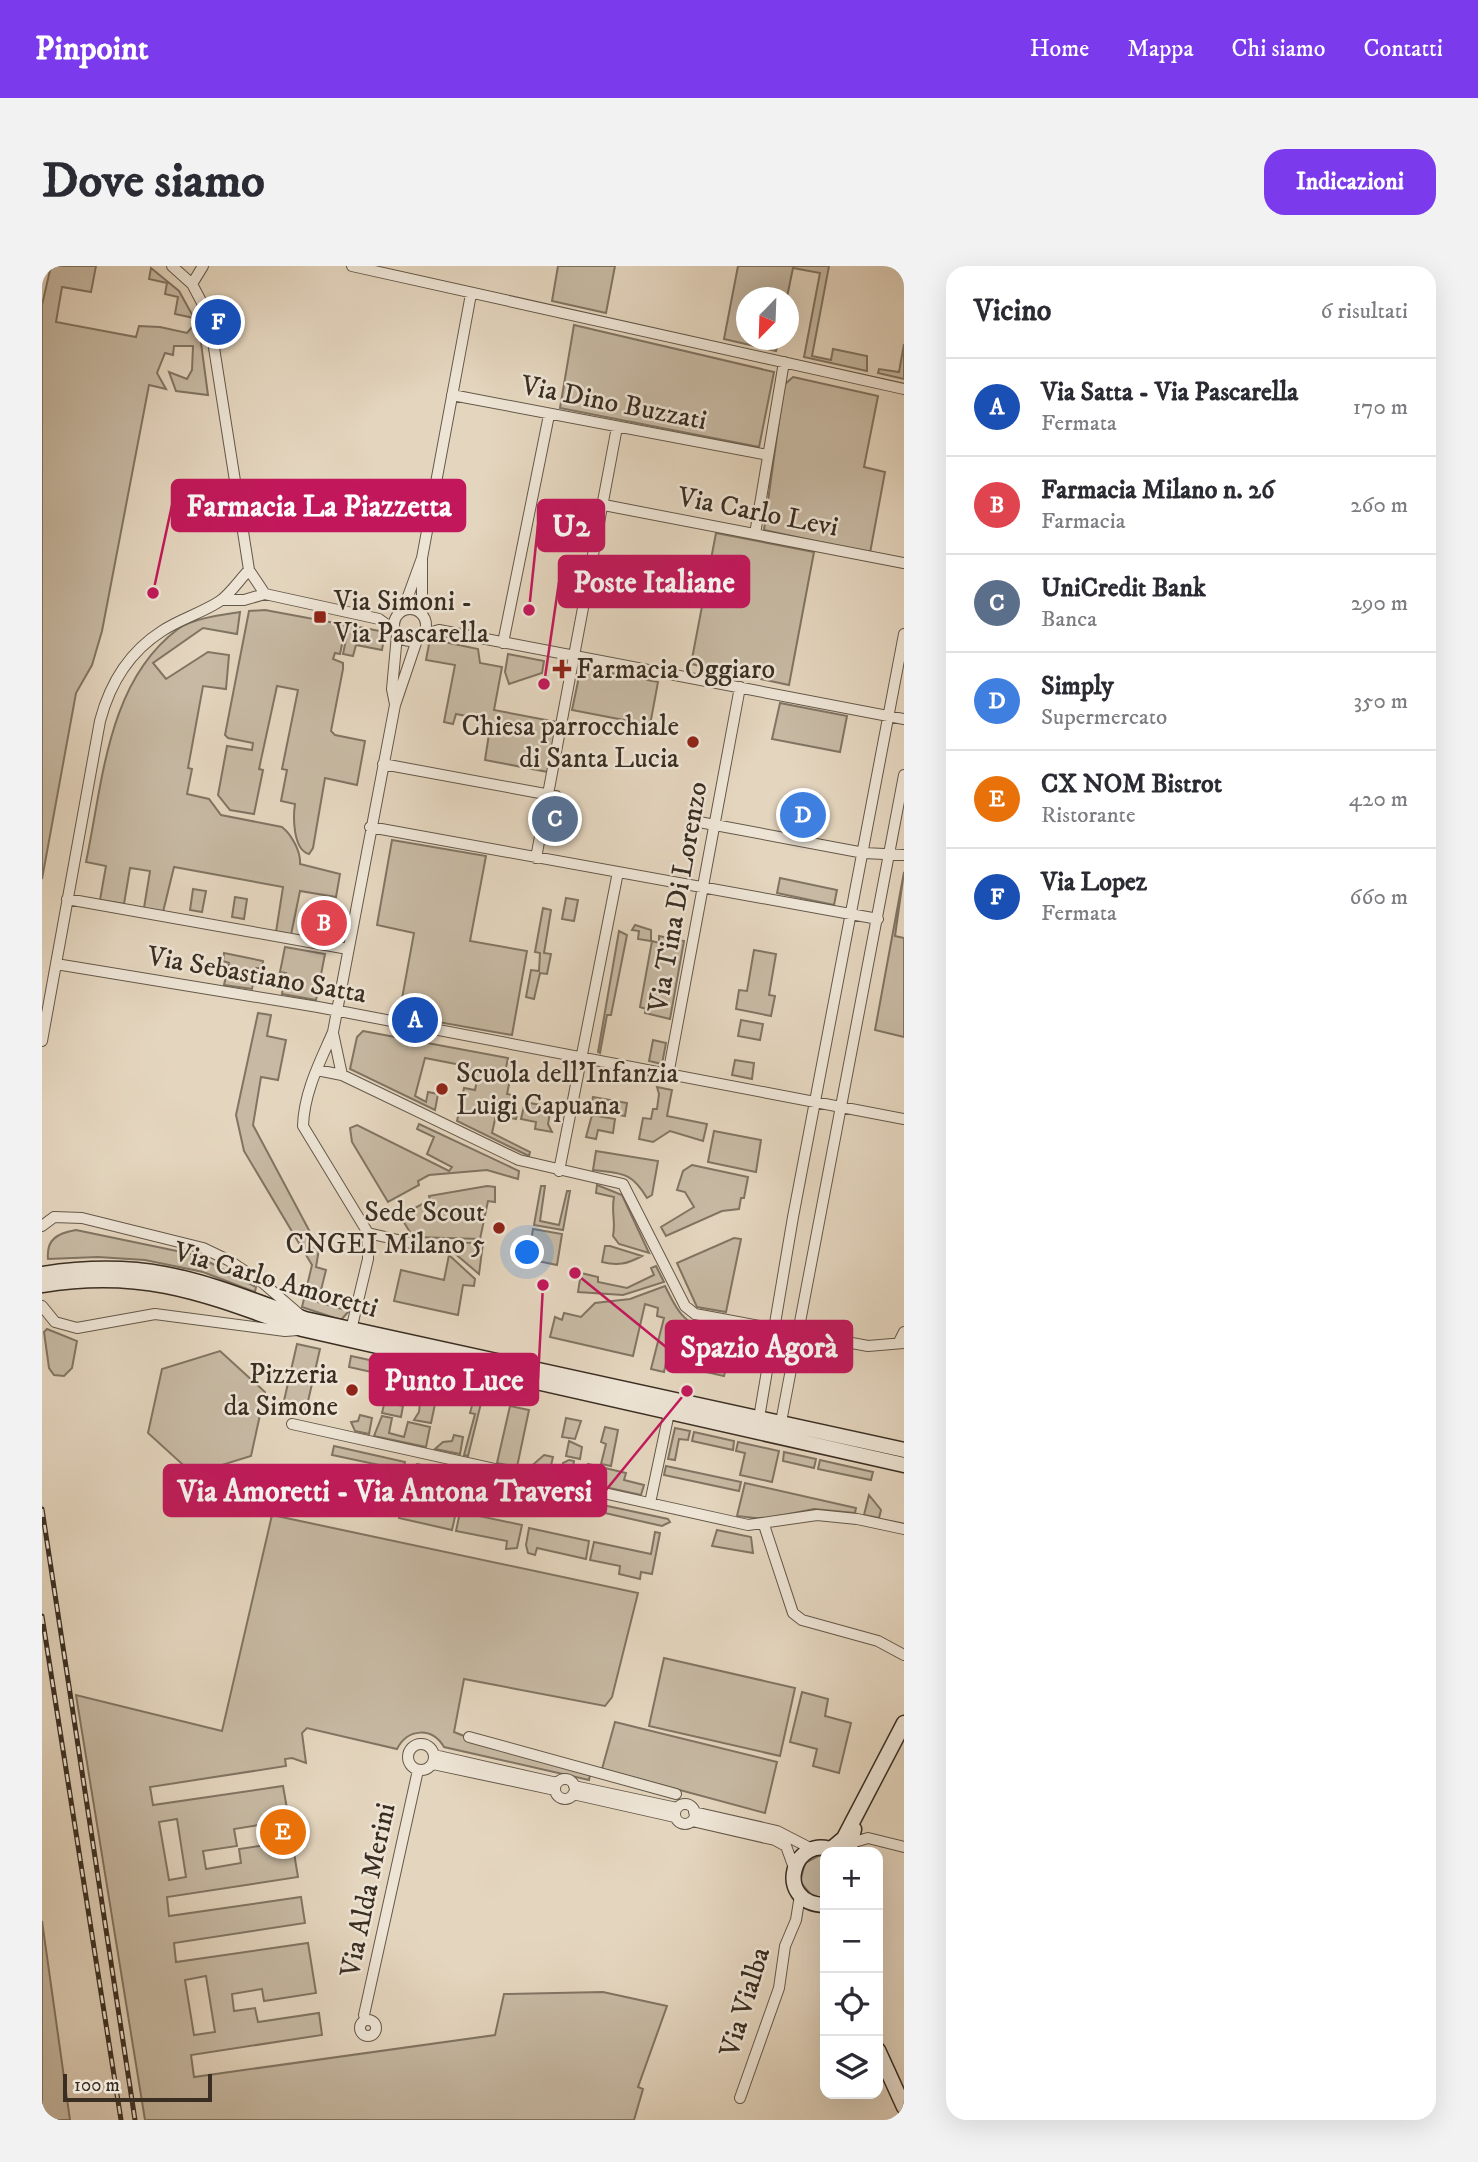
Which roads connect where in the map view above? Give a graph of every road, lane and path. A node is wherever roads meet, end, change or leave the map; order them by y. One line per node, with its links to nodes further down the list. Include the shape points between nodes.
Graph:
1 (172, 266): 4 (street)
2 (203, 266): 4 (street)
3 (352, 266): 5 (street)
4 (192, 284): 16 (street, via 209,316)
5 (471, 293): 6 (street); 8 (street)
6 (784, 362): 7 (street); 11 (street)
7 (904, 389)
8 (452, 395): 9 (street, Via Dino Buzzati); 14 (street)
9 (549, 415): 10 (street, Via Dino Buzzati); 26 (street)
10 (617, 427): 11 (street, Via Dino Buzzati); 12 (street)
11 (768, 455): 13 (street)
12 (604, 505): 13 (street, Via Carlo Levi); 27 (street)
13 (755, 534): 15 (street, Via Carlo Levi)
14 (422, 558): 19 (street); 20 (street)
15 (904, 563)
16 (249, 570): 17 (street); 18 (street)
17 (265, 594): 18 (street); 21 (street)
18 (221, 600): 44 (street, via 147,642 110,688)
19 (400, 612): 20 (street, via 412,608); 21 (street); 23 (street)
20 (424, 617): 22 (street); 25 (street)
21 (379, 619): 23 (street)
22 (439, 629): 25 (street); 26 (street)
23 (396, 632): 25 (street, via 406,641); 29 (street)
24 (904, 634): 30 (street)
25 (420, 638): 29 (street)
26 (503, 643): 27 (street)
27 (576, 656): 28 (street); 34 (street)
28 (740, 687): 30 (street); 36 (street, Via Tina Di Lorenzo)
29 (395, 705): 32 (street)
30 (888, 716): 31 (street); 39 (street)
31 (904, 719)
32 (383, 764): 34 (street); 37 (street)
33 (904, 775): 38 (street)
34 (552, 795): 41 (street)
35 (699, 822): 36 (street)
36 (714, 825): 39 (street); 43 (street, Via Tina Di Lorenzo)
37 (370, 827): 41 (street); 47 (street)
38 (890, 852): 39 (street); 40 (street); 46 (street)
39 (863, 853): 45 (street)
40 (904, 855)
41 (536, 858): 42 (street)
42 (618, 872): 43 (street); 52 (street)
43 (702, 888): 45 (street); 54 (street, Via Tina Di Lorenzo)
44 (67, 899): 47 (street); 48 (street)
45 (852, 914): 46 (street); 56 (street)
46 (878, 919): 57 (street)
47 (348, 949): 49 (street)
48 (56, 964): 49 (street, Via Sebastiano Satta); 51 (street)
49 (337, 1012): 50 (street); 52 (street, Via Sebastiano Satta)
50 (333, 1032): 53 (street); 55 (street)
51 (42, 1041)
52 (579, 1057): 54 (street, Via Sebastiano Satta); 59 (street)
53 (317, 1070): 55 (street); 61 (street, via 303,1126)
54 (668, 1074): 56 (street, Via Sebastiano Satta)
55 (342, 1075): 59 (street, via 511,1157)
56 (815, 1102): 57 (street, Via Sebastiano Satta); 66 (street)
57 (842, 1107): 58 (street, Via Sebastiano Satta); 69 (street)
58 (904, 1119)
59 (559, 1171): 66 (street, via 618,1181 628,1188 690,1311)
60 (42, 1226): 65 (street, via 54,1217 74,1217 203,1248 263,1283)
61 (368, 1233): 62 (street); 67 (street, via 368,1259)
62 (415, 1244)
63 (47, 1279): 65 (street, Via Carlo Amoretti, via 116,1268 167,1273 215,1285)
64 (42, 1306): 65 (street, Via Carlo Amoretti, via 55,1322 77,1328 155,1314 285,1331)
65 (304, 1324): 67 (street, Via Carlo Amoretti); 71 (street, Via Carlo Amoretti)
66 (775, 1329): 69 (street); 72 (street)
67 (351, 1330): 72 (street, Via Carlo Amoretti)
68 (904, 1332): 70 (street)
69 (797, 1333): 70 (street, via 868,1346); 73 (street)
70 (902, 1343)
71 (669, 1413): 75 (street, Via Carlo Amoretti); 78 (street)
72 (759, 1418): 73 (street, Via Carlo Amoretti); 75 (street)
73 (780, 1422): 75 (street); 76 (street, Via Carlo Amoretti)
74 (292, 1423): 78 (street)
75 (766, 1434): 77 (street, Via Carlo Amoretti)
76 (904, 1450)
77 (904, 1465)
78 (650, 1503): 79 (street)
79 (764, 1525): 80 (street, via 817,1515); 81 (street, via 793,1613 802,1620 878,1641)
80 (904, 1529)
81 (904, 1655)
82 (904, 1723): 92 (street)
83 (469, 1737): 86 (street)
84 (433, 1759): 85 (street); 85 (street, Via Alda Merini, via 426,1745 411,1748 408,1759); 87 (street)
85 (418, 1770): 105 (street, Via Alda Merini)
86 (604, 1776): 89 (street); 90 (street)
87 (556, 1786): 88 (street, via 567,1779); 88 (street, via 561,1798)
88 (574, 1790): 89 (street); 91 (street)
89 (601, 1792): 91 (street)
90 (676, 1794)
91 (676, 1813): 93 (street, via 681,1823); 93 (street, via 686,1804)
92 (857, 1813): 94 (street); 95 (street)
93 (693, 1816): 98 (street, via 777,1831); 100 (street, via 775,1840 786,1846)
94 (837, 1847)
95 (850, 1847)
96 (852, 1847): 97 (street, via 869,1838)
97 (904, 1847)
98 (812, 1849): 99 (street); 100 (street)
99 (820, 1850)
100 (794, 1869): 101 (street)
101 (800, 1895): 102 (street); 104 (street, Via Vialba)
102 (820, 1905)
103 (820, 1906): 104 (street, Via Vialba)
104 (796, 1920): 107 (street, Via Vialba, via 785,1946 779,1988)
105 (366, 2020)
106 (883, 2061): 108 (street)
107 (740, 2098)
108 (904, 2107)

